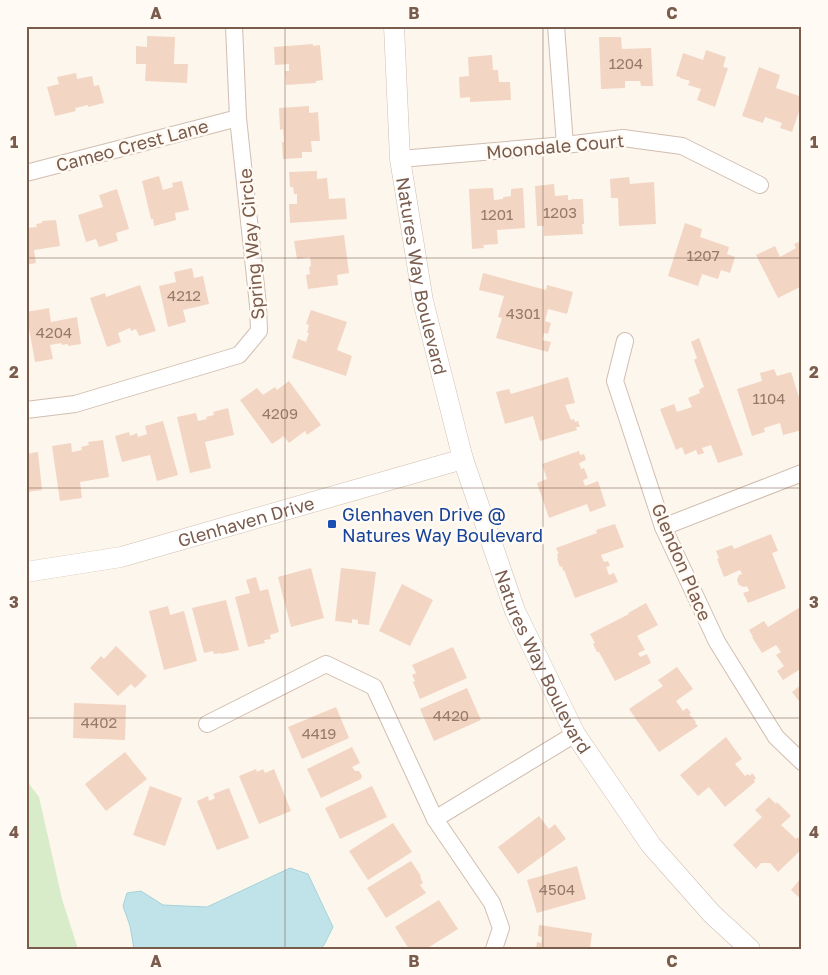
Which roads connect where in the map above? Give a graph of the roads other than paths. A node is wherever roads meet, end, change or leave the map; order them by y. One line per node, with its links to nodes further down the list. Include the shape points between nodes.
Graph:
1 (234, 26): 4 (street, Spring Way Circle)
2 (394, 26): 6 (street, Natures Way Boulevard)
3 (556, 26): 5 (street)
4 (238, 118): 7 (street, Cameo Crest Lane); 10 (street, Spring Way Circle, via 258,331 239,355 75,404)
5 (565, 145): 6 (street, Moondale Court); 8 (street, Moondale Court, via 624,138 682,146)
6 (400, 159): 11 (street, Natures Way Boulevard, via 423,301)
7 (26, 173)
8 (760, 185)
9 (625, 341): 13 (street, Glendon Place, via 615,381)
10 (26, 410)
11 (463, 459): 14 (street, Glenhaven Drive, via 120,556); 16 (street, Natures Way Boulevard, via 516,611)
12 (802, 474): 13 (street)
13 (663, 527): 17 (street, Glendon Place, via 717,642 776,737)
14 (26, 572)
15 (207, 724): 18 (street, via 326,664 374,687)
16 (575, 734): 18 (street); 20 (street, Natures Way Boulevard, via 651,845 712,914)
17 (802, 762)
18 (435, 819): 19 (street, via 492,903 501,928)
19 (494, 949)
20 (750, 949)

